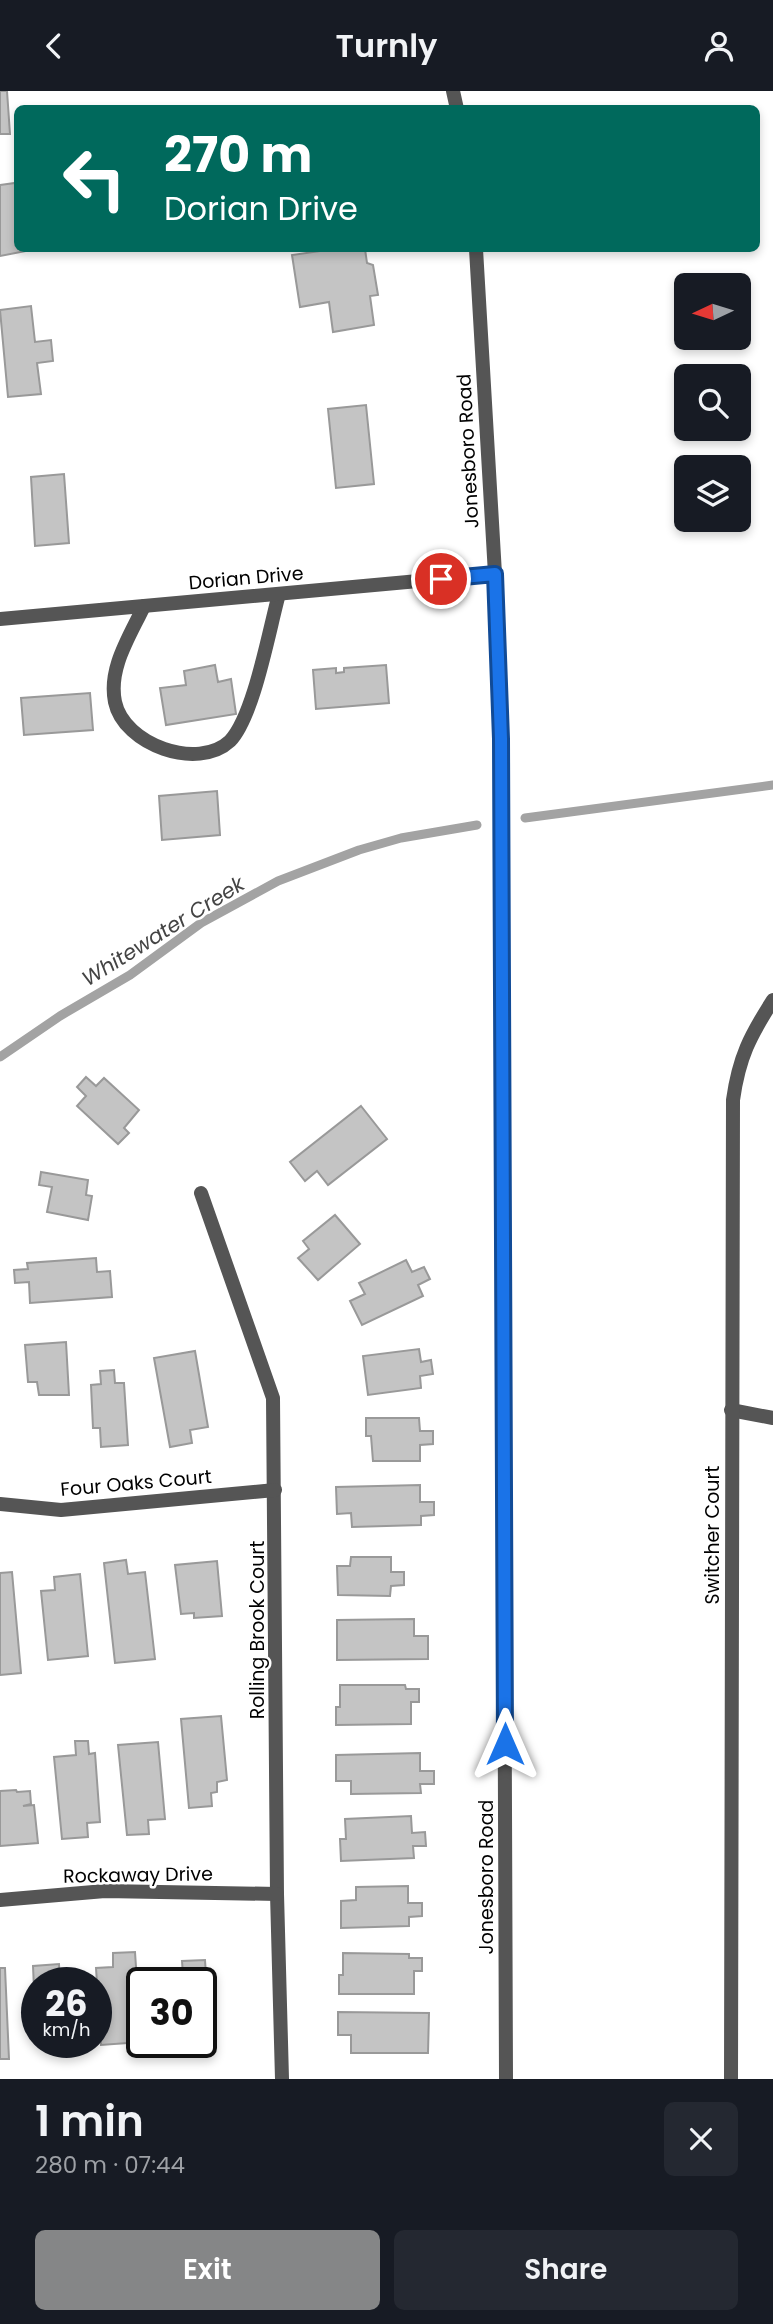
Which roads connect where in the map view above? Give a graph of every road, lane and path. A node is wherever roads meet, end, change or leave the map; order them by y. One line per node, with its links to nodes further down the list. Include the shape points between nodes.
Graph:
1 (476, 252): 2 (street, Jonesboro Road)
2 (495, 574): 3 (street, Dorian Drive); 15 (street, Jonesboro Road, via 501,739)
3 (279, 594): 4 (street, Dorian Drive); 4 (street, via 244,721 215,751 163,750 127,726 116,704 116,670)
4 (144, 606): 5 (street, Dorian Drive)
5 (0, 619)
6 (773, 1000): 8 (street, Switcher Court, via 750,1035 737,1069 733,1100)
7 (201, 1193): 10 (street, Rolling Brook Court, via 273,1398)
8 (731, 1410): 9 (street); 16 (street, Switcher Court)
9 (773, 1418)
10 (275, 1490): 11 (street, Four Oaks Court, via 61,1510); 12 (street, Rolling Brook Court)
11 (0, 1504)
12 (277, 1894): 13 (street, Rockaway Drive, via 105,1891); 14 (street, Rolling Brook Court)
13 (0, 1900)
14 (282, 2079)
15 (506, 2079)
16 (731, 2079)

